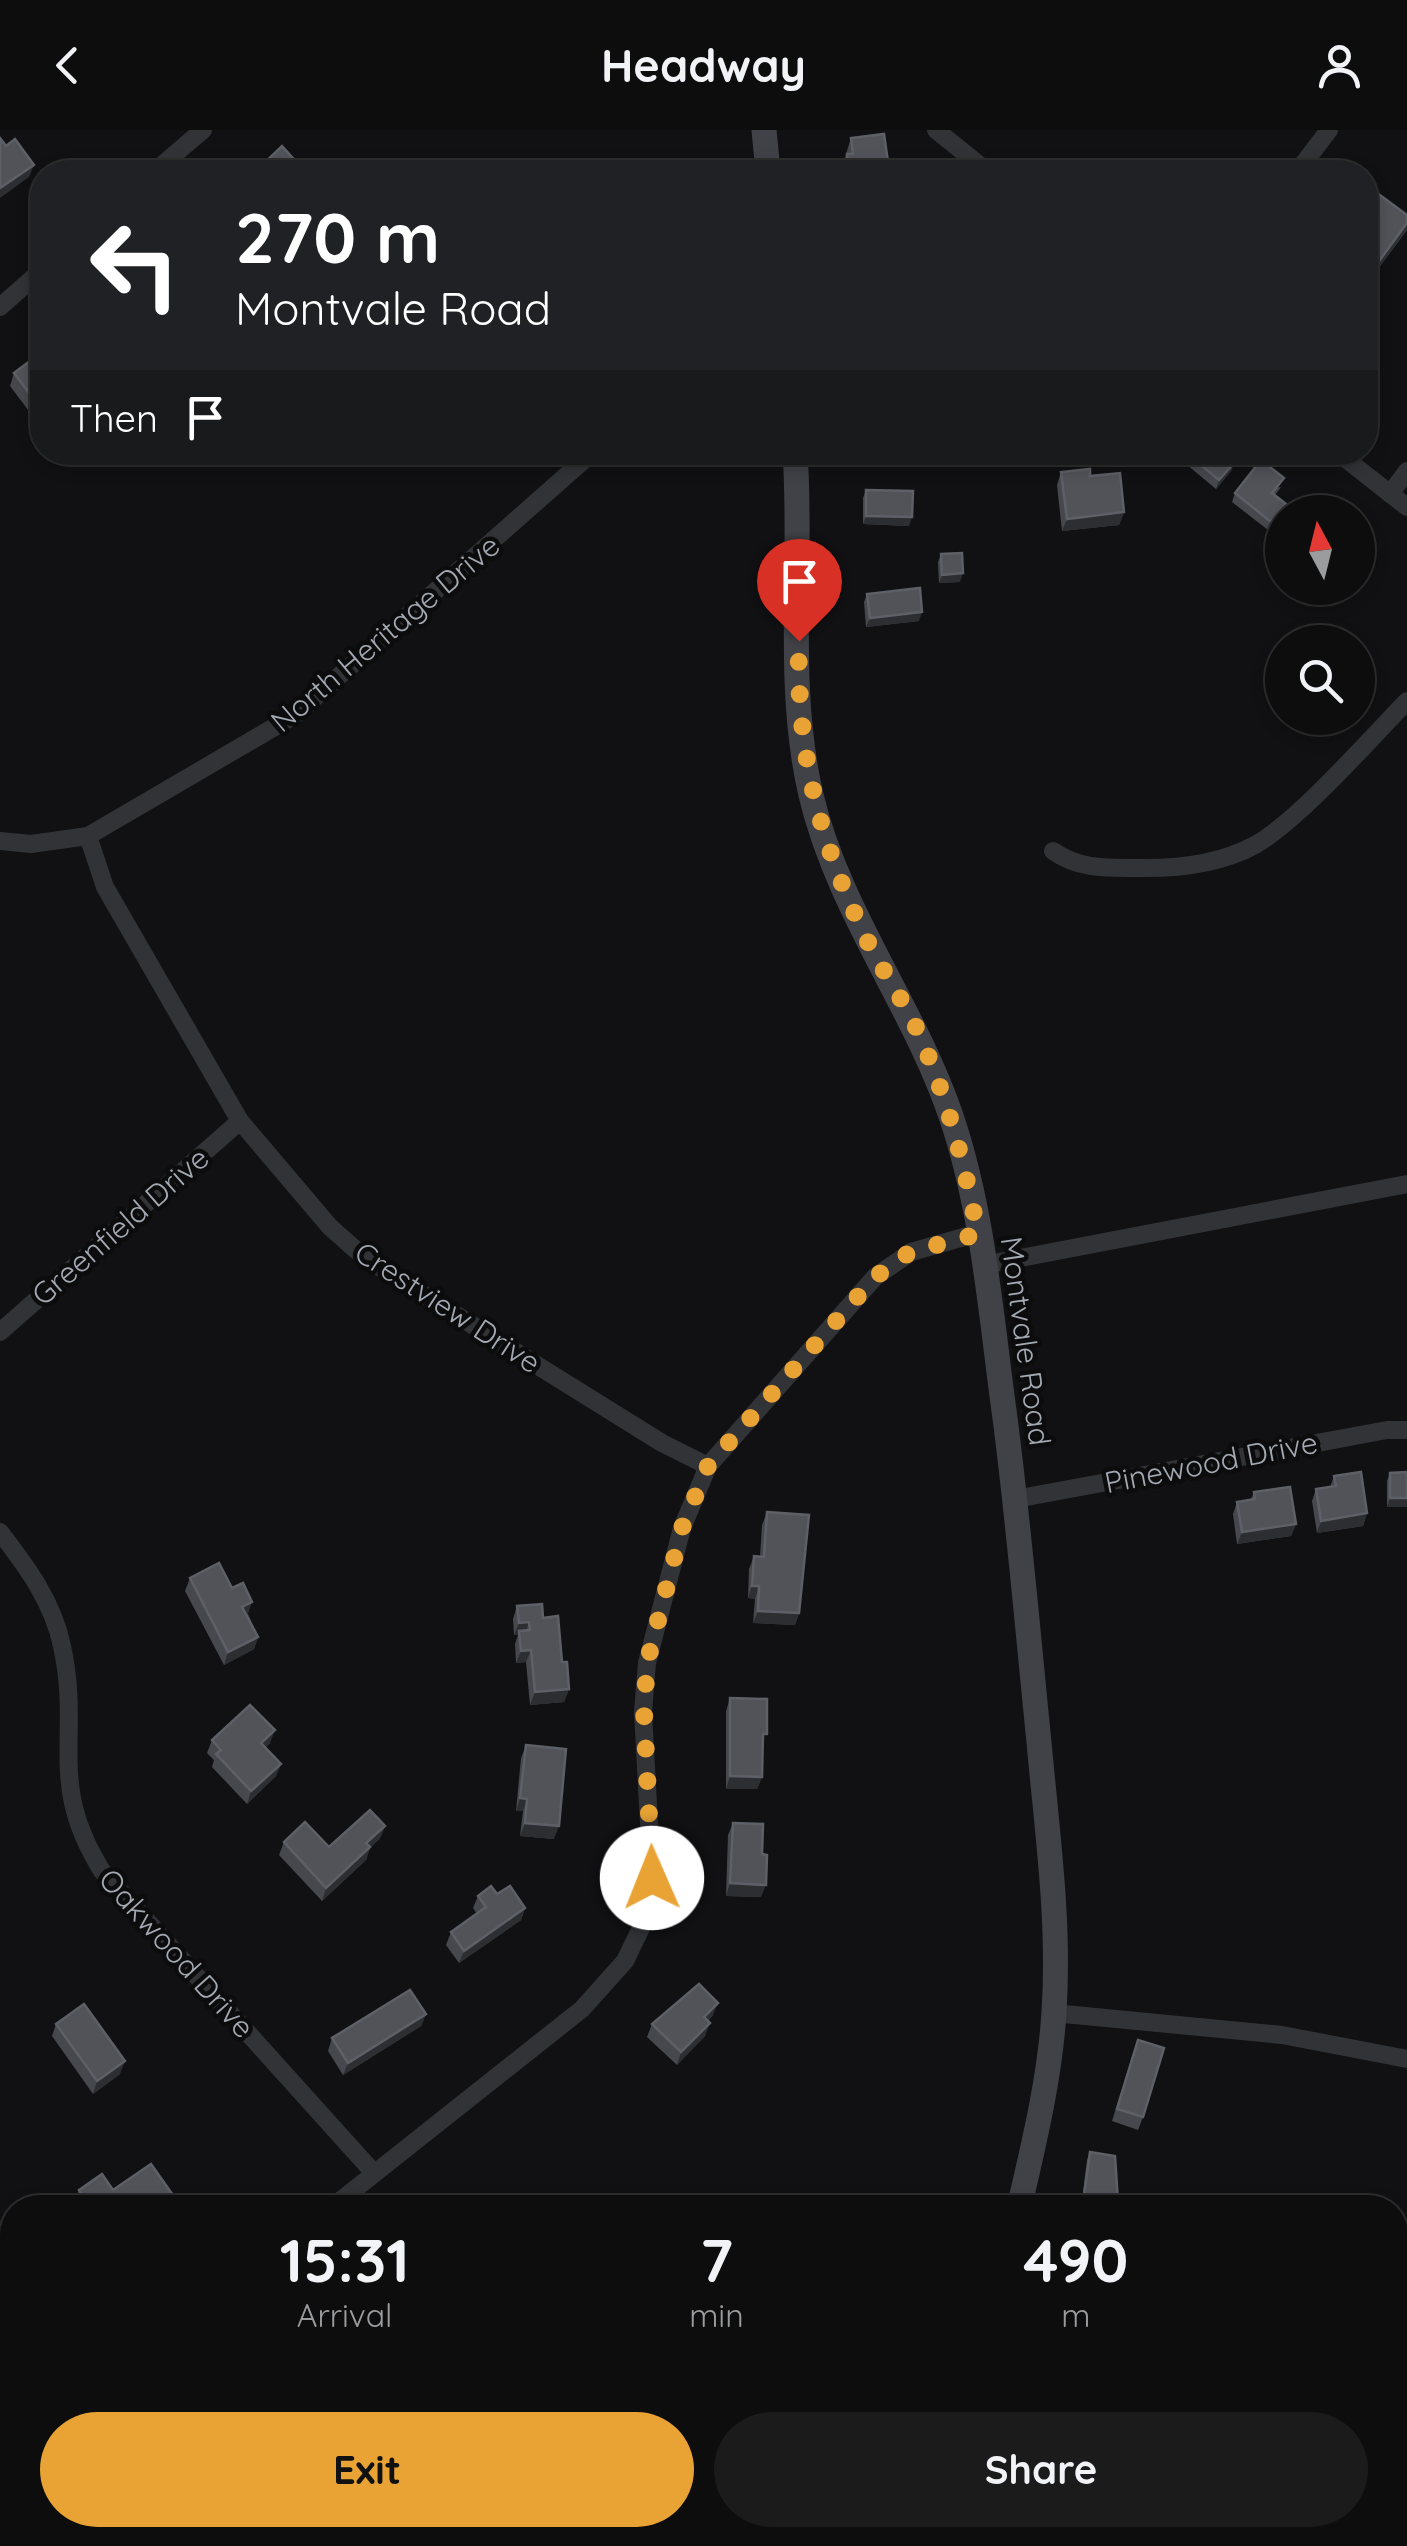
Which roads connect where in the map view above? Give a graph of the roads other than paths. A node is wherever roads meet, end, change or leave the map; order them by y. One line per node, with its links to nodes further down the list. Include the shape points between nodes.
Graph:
1 (203, 130): 5 (street)
2 (764, 130): 6 (main road)
3 (936, 130): 7 (street)
4 (1328, 130): 8 (street)
5 (168, 160)
6 (767, 160)
7 (973, 160)
8 (1306, 160)
9 (30, 281): 10 (street)
10 (0, 307)
11 (580, 465): 18 (street, North Heritage Drive, via 295,715)
12 (796, 465): 23 (main road, Montvale Road, via 798,701 810,790 831,863 926,1051 952,1120)
13 (1354, 465): 15 (street)
14 (1407, 471): 15 (street)
15 (1390, 494): 16 (street)
16 (1407, 507)
17 (1407, 701): 20 (street, via 1256,844 1215,861 1166,868 1096,868)
18 (88, 836): 19 (street, North Heritage Drive); 21 (street, Crestview Drive, via 106,887)
19 (0, 841)
20 (1053, 851)
21 (240, 1121): 25 (street, Greenfield Drive); 27 (street, Crestview Drive, via 365,1258)
22 (1407, 1184): 24 (street)
23 (978, 1234): 24 (main road, Montvale Road); 27 (street, via 910,1252 875,1277)
24 (984, 1264): 28 (main road, Montvale Road)
25 (0, 1332)
26 (1407, 1430): 28 (street, Pinewood Drive)
27 (708, 1466): 32 (street, via 682,1528 647,1663 652,1878 637,1936 625,1961 582,2009)
28 (1016, 1498): 30 (main road, Montvale Road, via 1054,1891)
29 (0, 1532): 32 (street, Oakwood Drive, via 53,1612 63,1648 68,1787 84,1842 102,1871)
30 (1054, 2012): 31 (street, via 1282,2034); 34 (main road, Montvale Road)
31 (1407, 2059)
32 (374, 2173): 33 (street)
33 (348, 2195)
34 (1022, 2195)

